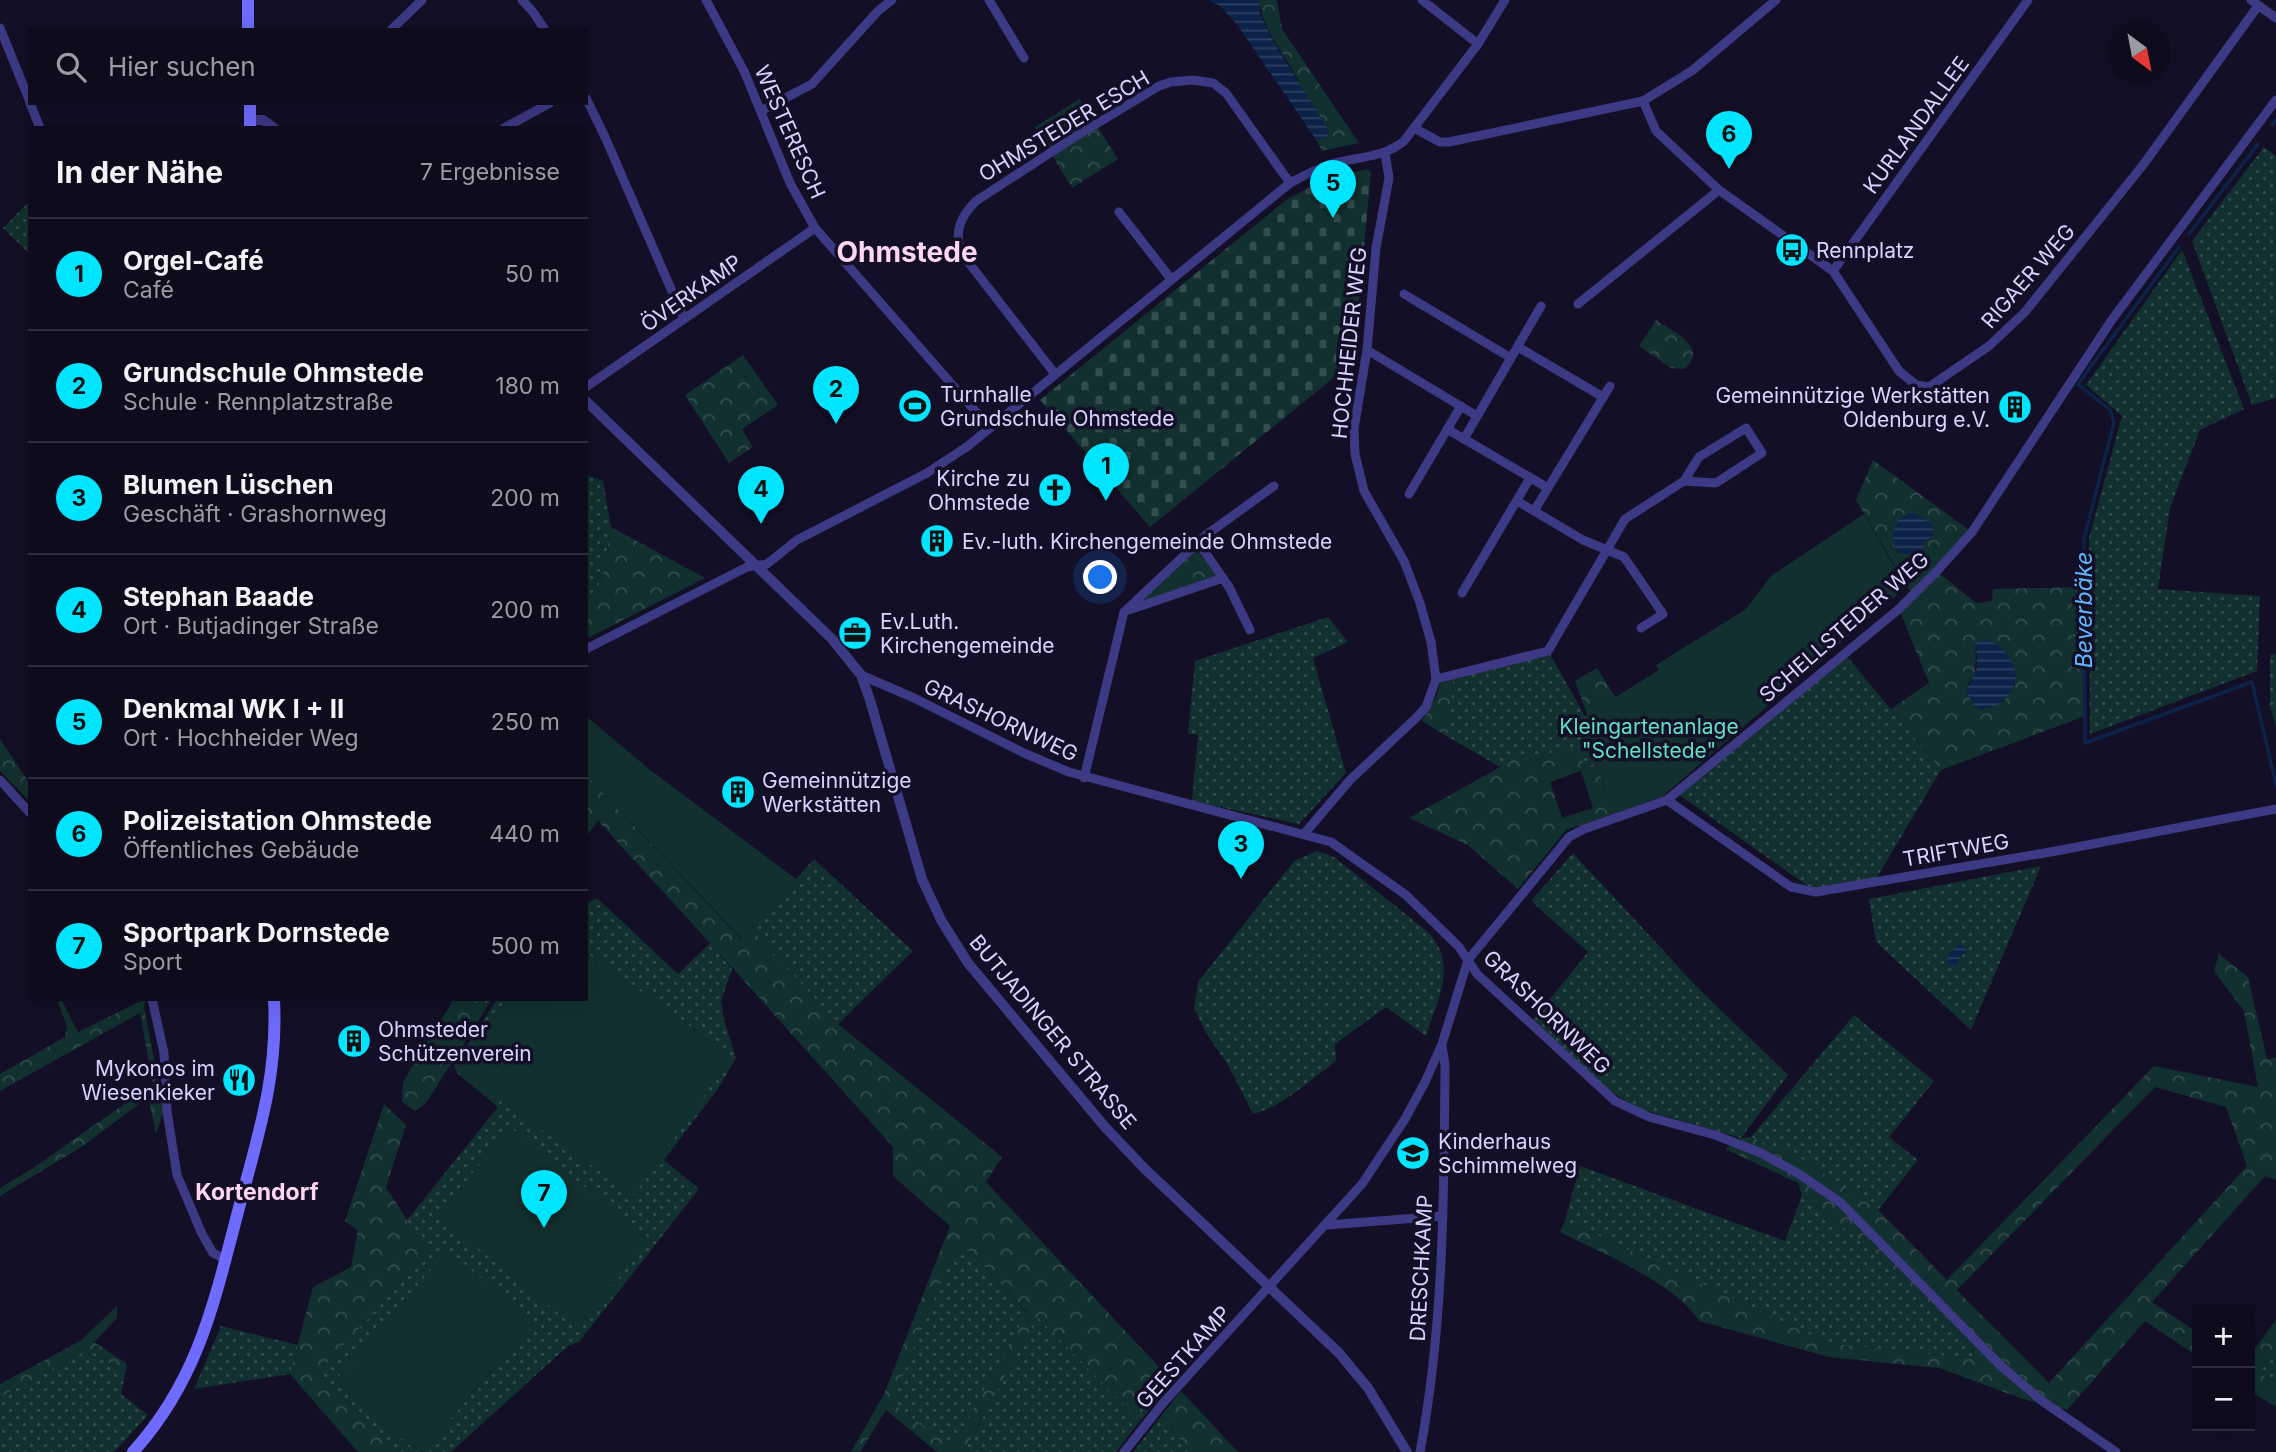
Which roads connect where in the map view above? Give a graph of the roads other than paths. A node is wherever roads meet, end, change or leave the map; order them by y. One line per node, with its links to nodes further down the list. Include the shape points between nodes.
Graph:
1 (248, 0): 14 (main road)
2 (422, 0): 15 (street)
3 (522, 0): 16 (street)
4 (706, 0): 26 (street, WESTERESCH)
5 (892, 0): 26 (street, via 812,84)
6 (989, 0): 18 (street)
7 (1422, 0): 17 (street)
8 (1505, 0): 17 (street)
9 (1776, 0): 21 (street, via 1693,70)
10 (2028, 0): 37 (street, KURLANDALLEE)
11 (2254, 3): 12 (street); 37 (street, RIGAER WEG, via 2143,165 2025,312 1990,346 1936,384 1922,387 1904,377)
12 (2276, 18)
13 (0, 28): 19 (street)
14 (248, 28)
15 (393, 28)
16 (544, 28)
17 (1478, 44): 31 (street)
18 (1024, 58)
19 (28, 98)
20 (2276, 100): 76 (street, SCHELLSTEDER WEG, via 2111,321 1972,532 1899,608)
21 (1643, 101): 31 (street, via 1449,142); 34 (street, RIGAER WEG, via 1664,141)
22 (588, 102): 42 (street)
23 (31, 105): 28 (street)
24 (250, 105): 27 (main road)
25 (546, 105): 30 (street)
26 (761, 111): 36 (street, WESTERESCH, via 790,183)
27 (250, 124): 29 (street, via 263,120)
28 (39, 126)
29 (271, 126)
30 (508, 126)
31 (1414, 128): 32 (street)
32 (1385, 153): 33 (street, via 1330,165); 44 (street, HOCHHEIDER WEG, via 1389,178 1376,248)
33 (1290, 183): 38 (street); 46 (street, OHMSTEDER ESCH, via 1226,93 1213,83 1182,80 1147,92 976,201 961,220 957,243 962,254)
34 (1719, 190): 37 (street, RIGAER WEG); 40 (street)
35 (1119, 212): 38 (street)
36 (815, 228): 42 (street, ÖVERKAMP); 53 (street, WESTERESCH)
37 (1833, 271)
38 (1171, 279): 46 (street)
39 (1404, 294): 45 (street)
40 (1578, 304)
41 (1541, 306): 43 (street)
42 (684, 319): 47 (street, ÖVERKAMP)
43 (1518, 346): 45 (street); 49 (street)
44 (1367, 350): 51 (street); 73 (street, HOCHHEIDER WEG, via 1354,429 1358,472 1372,508 1409,574 1431,642)
45 (1511, 358): 52 (street)
46 (1055, 374): 53 (street)
47 (588, 386)
48 (1610, 386): 49 (street)
49 (1603, 397): 59 (street)
50 (588, 403): 65 (street, BUTJADINGER STRASSE)
51 (1461, 406): 52 (street); 54 (street)
52 (1477, 416): 55 (street)
53 (990, 428): 65 (street, via 926,473 808,533 767,564)
54 (1447, 429): 55 (street); 60 (street)
55 (1464, 439): 56 (street)
56 (1530, 478): 59 (street); 61 (street)
57 (1684, 481): 57 (street, via 1716,483 1762,453 1746,428 1699,457); 64 (street, via 1625,519)
58 (1274, 486): 63 (street)
59 (1548, 488): 62 (street)
60 (1409, 494)
61 (1517, 501): 62 (street); 67 (street)
62 (1534, 511): 64 (street, via 1583,540)
63 (1198, 542): 66 (street); 68 (street)
64 (1607, 548): 69 (street, via 1624,557 1663,614); 73 (street, via 1548,651)
65 (757, 566): 71 (street); 72 (street, BUTJADINGER STRASSE, via 832,639)
66 (1223, 578): 68 (street); 70 (street)
67 (1462, 593)
68 (1124, 612): 74 (street)
69 (1641, 628)
70 (1250, 630)
71 (588, 648)
72 (861, 675): 74 (street, GRASHORNWEG); 87 (street, BUTJADINGER STRASSE, via 922,879 961,952 1105,1127)
73 (1436, 679): 79 (street, via 1426,707 1350,780)
74 (1084, 778): 79 (street, GRASHORNWEG)
75 (0, 780): 78 (street)
76 (1667, 800): 77 (street, TRIFTWEG, via 1791,887 1816,892); 80 (street, SCHELLSTEDER WEG, via 1569,837)
77 (2276, 809)
78 (28, 811)
79 (1304, 834): 80 (street, GRASHORNWEG, via 1331,842 1405,895)
80 (1468, 960): 83 (street, SCHELLSTEDER WEG); 92 (street, GRASHORNWEG, via 1477,974 1615,1101 1649,1117 1759,1152 1841,1203 2000,1365 2042,1401)
81 (152, 1001): 86 (street, via 164,1053 177,1175 202,1234 213,1253)
82 (274, 1001): 86 (main road, via 270,1089)
83 (1442, 1044): 84 (street, DRESCHKAMP); 85 (street, SCHELLSTEDER WEG, via 1405,1119 1362,1184)
84 (1443, 1216): 85 (street); 91 (street, DRESCHKAMP, via 1432,1382)
85 (1326, 1224): 87 (street, SCHELLSTEDER WEG)
86 (225, 1259): 88 (main road, via 192,1362 173,1401)
87 (1270, 1287): 89 (street, GEESTKAMP, via 1164,1402); 90 (street, BUTJADINGER STRASSE, via 1354,1370)
88 (133, 1452)
89 (1125, 1452)
90 (1407, 1452)
91 (1420, 1452)
92 (2116, 1452)

